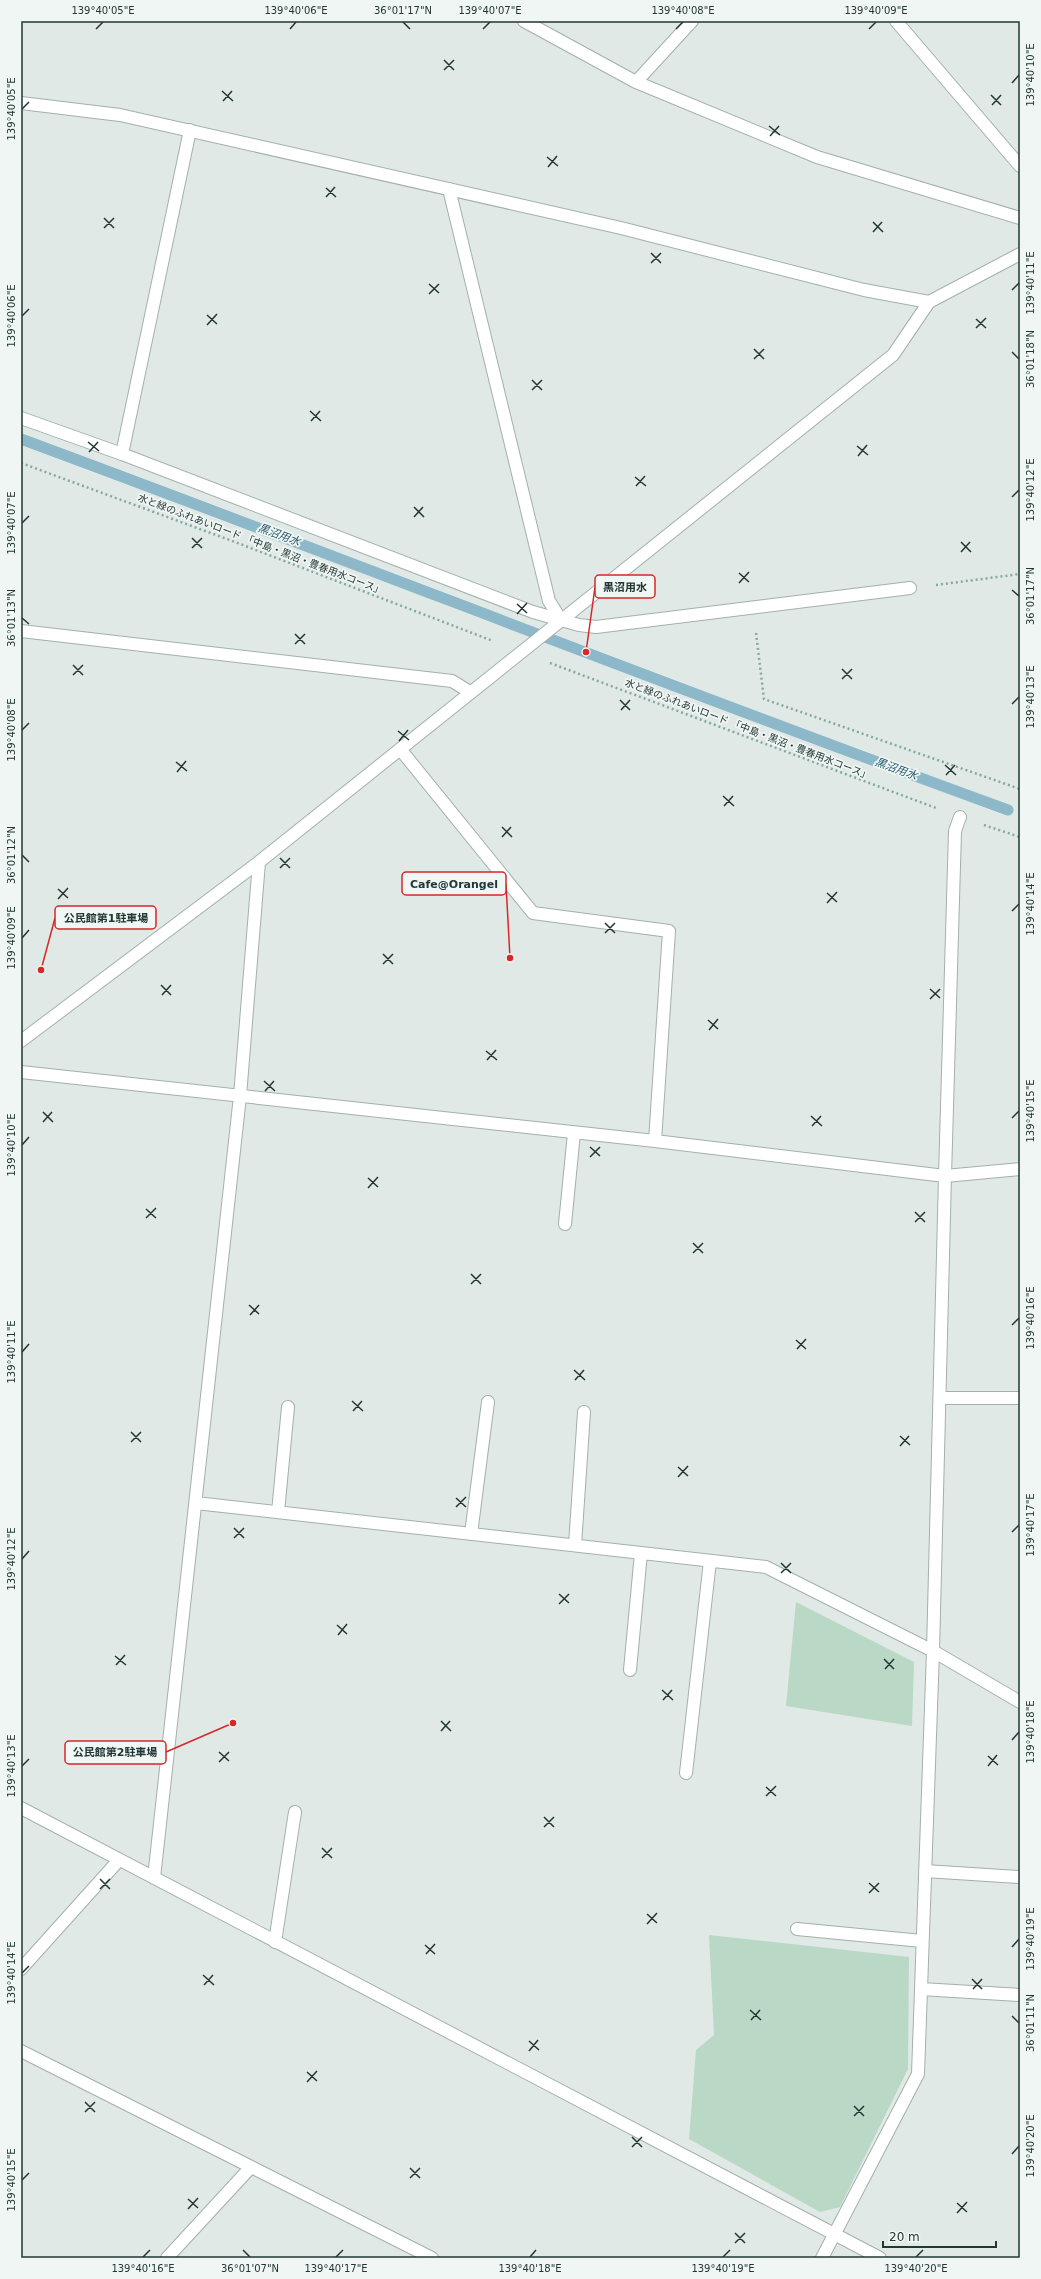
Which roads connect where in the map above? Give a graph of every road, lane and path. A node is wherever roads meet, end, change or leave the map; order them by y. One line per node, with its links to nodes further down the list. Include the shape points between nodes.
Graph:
1 (524, 21): 4 (street)
2 (692, 21): 4 (street)
3 (896, 21): 7 (street)
4 (636, 82): 9 (street, via 817,157)
5 (21, 103): 6 (street, via 120,115)
6 (190, 130): 8 (street); 13 (street)
7 (1020, 166)
8 (450, 189): 11 (street, via 621,228 864,290); 18 (street, via 550,601)
9 (1020, 218)
10 (1020, 254): 11 (street)
11 (929, 302): 18 (street, via 893,355)
12 (21, 418): 13 (street)
13 (122, 454): 18 (street, via 532,612)
14 (21, 464): 20 (path, 水と緑のふれあいロード 「中島・黒沼・豊春用水コース」, via 235,542)
15 (1020, 574): 16 (path)
16 (910, 588): 17 (street)
17 (753, 608): 18 (street, via 596,627); 24 (path, via 764,699)
18 (561, 620): 22 (street)
19 (21, 631): 22 (street, via 452,681)
20 (495, 642)
21 (552, 664): 25 (path, 水と緑のふれあいロード 「中島・黒沼・豊春用水コース」)
22 (470, 692): 23 (street)
23 (400, 749): 27 (street); 32 (street, via 533,913 669,931)
24 (1020, 790)
25 (939, 809)
26 (960, 816): 34 (street, via 956,831)
27 (259, 862): 28 (street); 30 (street)
28 (21, 1041)
29 (21, 1072): 30 (street)
30 (240, 1096): 31 (street); 41 (street)
31 (574, 1133): 32 (street); 35 (street)
32 (655, 1141): 34 (street)
33 (1020, 1170): 34 (street)
34 (945, 1176): 36 (street)
35 (566, 1224)
36 (940, 1398): 37 (street); 47 (street)
37 (1020, 1398)
38 (488, 1402): 43 (street)
39 (288, 1407): 42 (street)
40 (584, 1412): 44 (street)
41 (196, 1503): 42 (street); 56 (street)
42 (278, 1512): 43 (street)
43 (472, 1534): 44 (street)
44 (575, 1545): 45 (street)
45 (641, 1553): 46 (street); 48 (street)
46 (710, 1561): 47 (street, via 766,1567); 50 (street)
47 (933, 1651): 49 (street); 54 (street)
48 (630, 1670)
49 (1020, 1702)
50 (686, 1773)
51 (21, 1808): 53 (street)
52 (295, 1812): 59 (street)
53 (119, 1860): 56 (street); 60 (street)
54 (925, 1871): 55 (street); 58 (street)
55 (1019, 1877)
56 (154, 1878): 59 (street)
57 (797, 1929): 58 (street)
58 (922, 1941): 61 (street)
59 (275, 1942): 65 (street)
60 (21, 1969)
61 (921, 1989): 62 (street); 65 (street, via 918,2074)
62 (1020, 1995)
63 (21, 2051): 64 (street)
64 (251, 2167): 66 (street); 67 (street)
65 (835, 2234): 68 (street); 69 (street)
66 (167, 2258)
67 (432, 2258)
68 (822, 2258)
69 (880, 2258)

